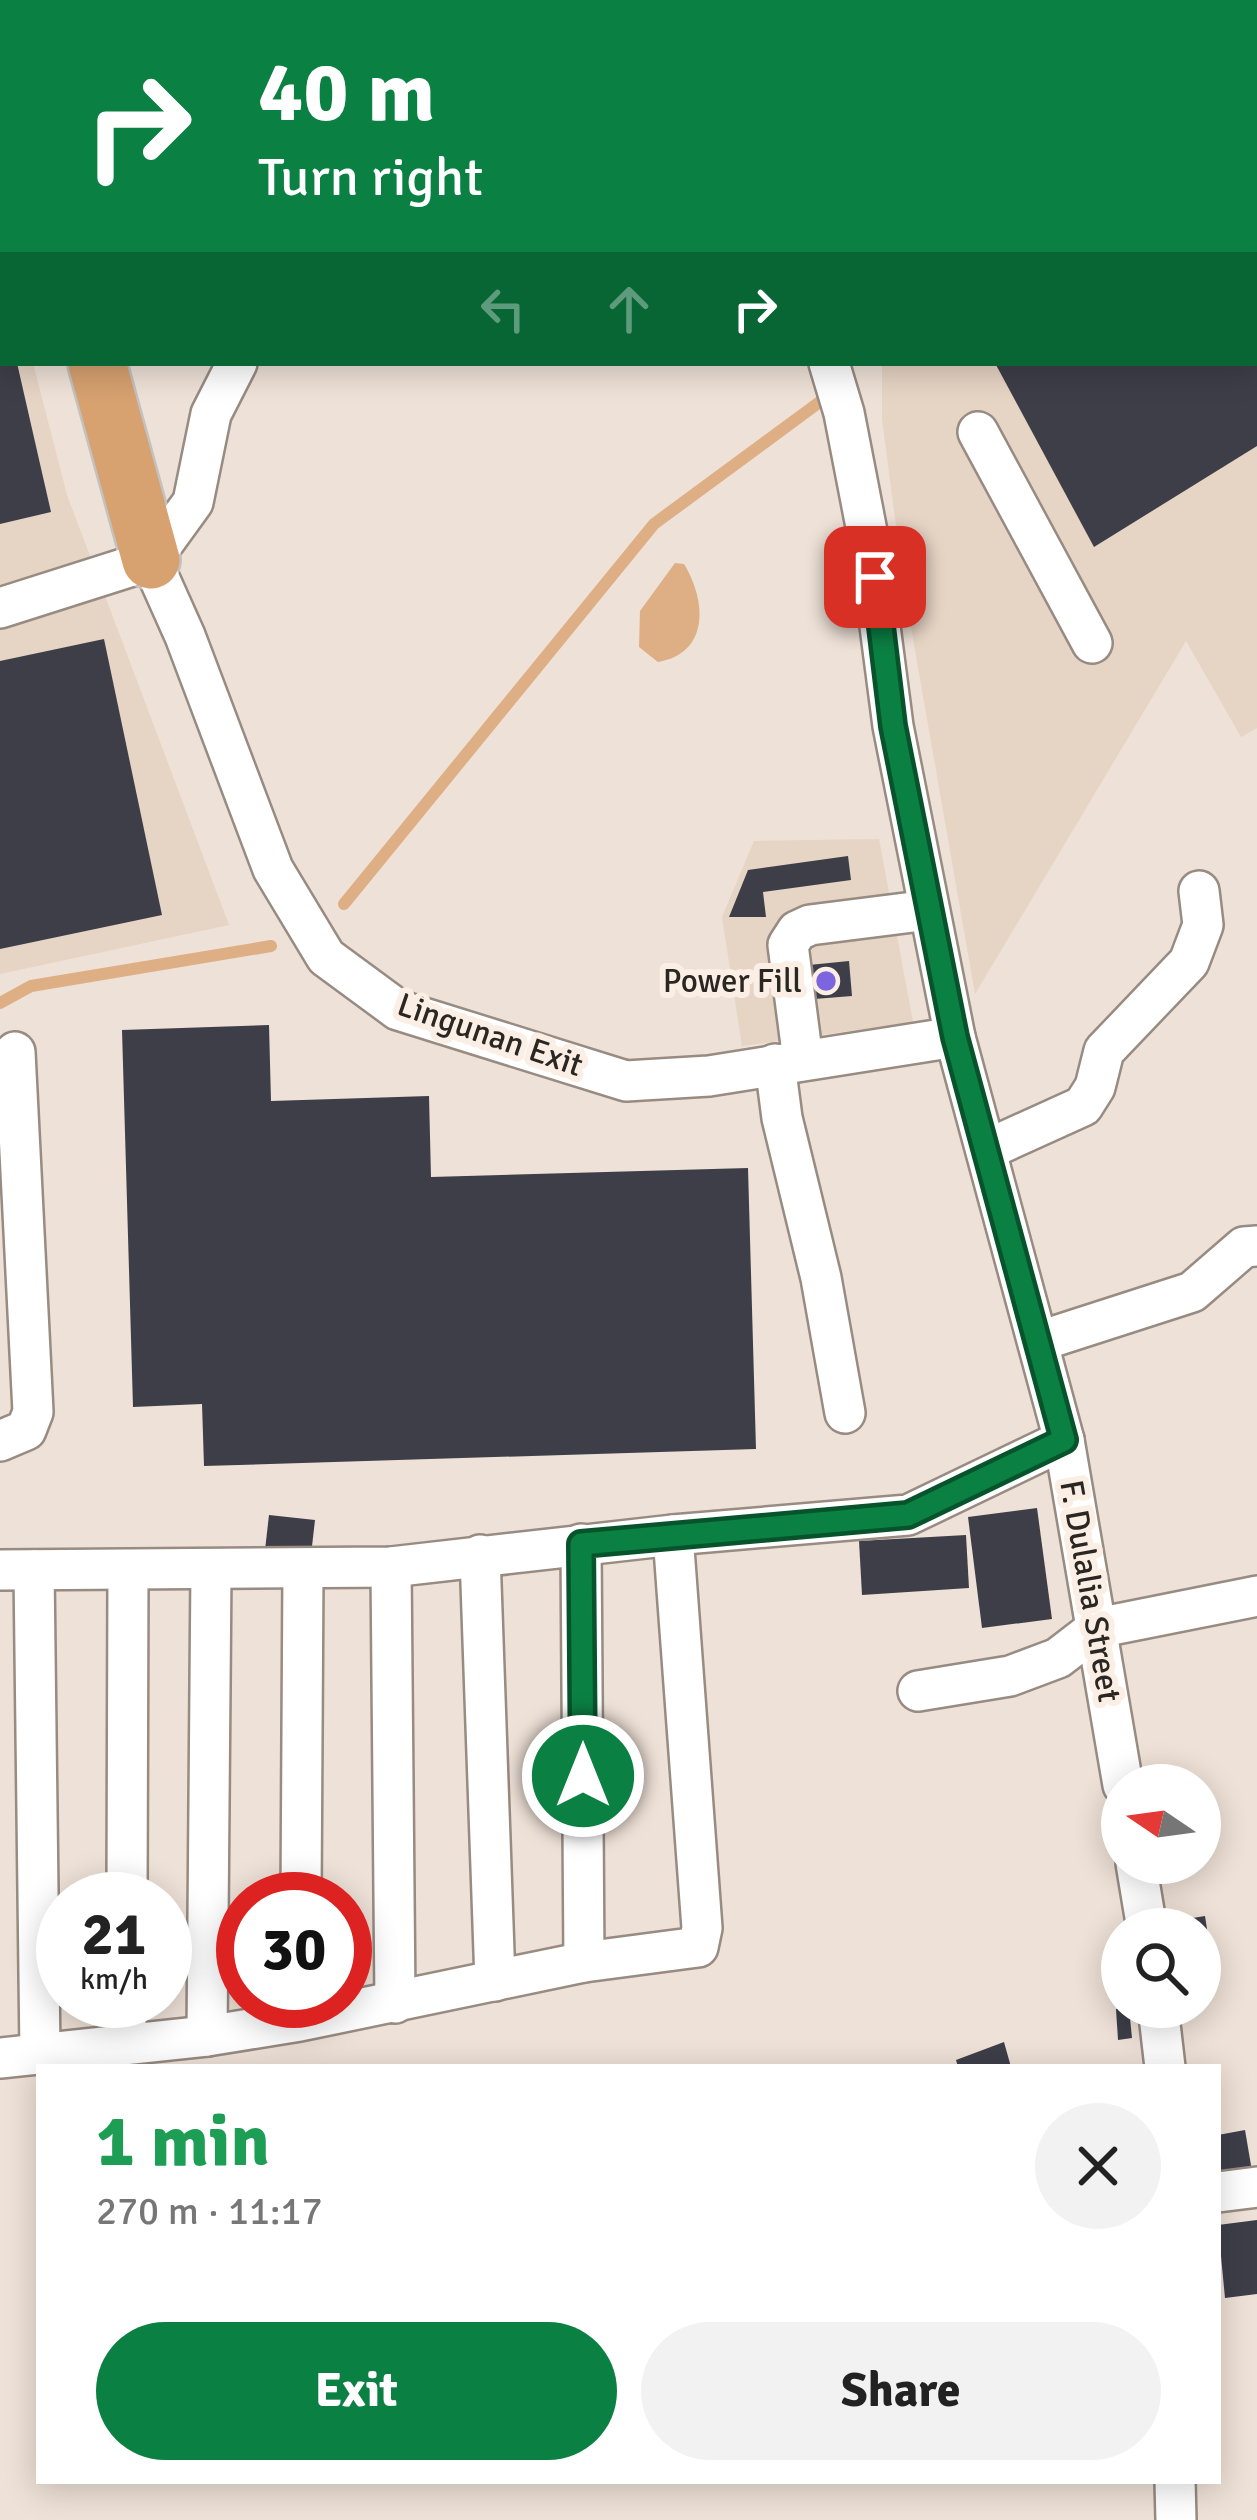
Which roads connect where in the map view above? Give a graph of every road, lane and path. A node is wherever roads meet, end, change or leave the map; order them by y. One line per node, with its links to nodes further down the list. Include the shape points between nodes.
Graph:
1 (98, 366): 6 (highway)
2 (130, 366): 6 (highway)
3 (236, 366): 6 (street, via 212,414 193,502)
4 (830, 366): 10 (street, F. Dulalia Street, via 875,577 893,726)
5 (978, 432): 8 (street)
6 (151, 560): 7 (street); 13 (street, Lingunan Exit, via 273,869 326,957 398,1010 626,1081)
7 (0, 608)
8 (1092, 643)
9 (1198, 891): 14 (street, via 1203,925 1189,962 1104,1052 1083,1106)
10 (929, 910): 11 (street, F. Dulalia Street); 13 (street, via 796,931 788,945)
11 (955, 1037): 13 (street, Lingunan Exit); 14 (street, F. Dulalia Street)
12 (16, 1052): 17 (street)
13 (789, 1062): 18 (street, via 782,1118)
14 (986, 1150): 16 (street, F. Dulalia Street)
15 (1257, 1246): 16 (street, via 1244,1247 1192,1292)
16 (1040, 1341): 19 (street, F. Dulalia Street)
17 (15, 1354): 20 (street, via 33,1412 26,1430)
18 (845, 1413)
19 (1064, 1440): 21 (street, via 908,1515); 30 (street, F. Dulalia Street)
20 (0, 1441)
21 (674, 1535): 22 (street); 35 (street, via 698,1947)
22 (581, 1544): 23 (street); 35 (street)
23 (480, 1556): 24 (street); 36 (street)
24 (391, 1567): 28 (street); 37 (street)
25 (17, 1570): 26 (street); 44 (street)
26 (128, 1570): 27 (street); 33 (street)
27 (212, 1570): 28 (street); 42 (street)
28 (303, 1570): 34 (street)
29 (1257, 1596): 30 (street)
30 (1097, 1628): 31 (street, via 1058,1658 1010,1676); 32 (street, F. Dulalia Street)
31 (918, 1691)
32 (1120, 1764)
33 (127, 1872)
34 (301, 1872)
35 (584, 1962): 36 (street)
36 (495, 1981): 37 (street)
37 (395, 2003): 38 (street)
38 (372, 2005)
39 (126, 2028): 43 (street)
40 (237, 2028): 42 (street)
41 (1160, 2028): 46 (street)
42 (207, 2036): 43 (street)
43 (126, 2043): 44 (street)
44 (40, 2054): 45 (street)
45 (0, 2058)
46 (1165, 2064)
47 (1257, 2187): 48 (street)
48 (1221, 2192)
49 (1175, 2484): 50 (street)
50 (1176, 2520)

